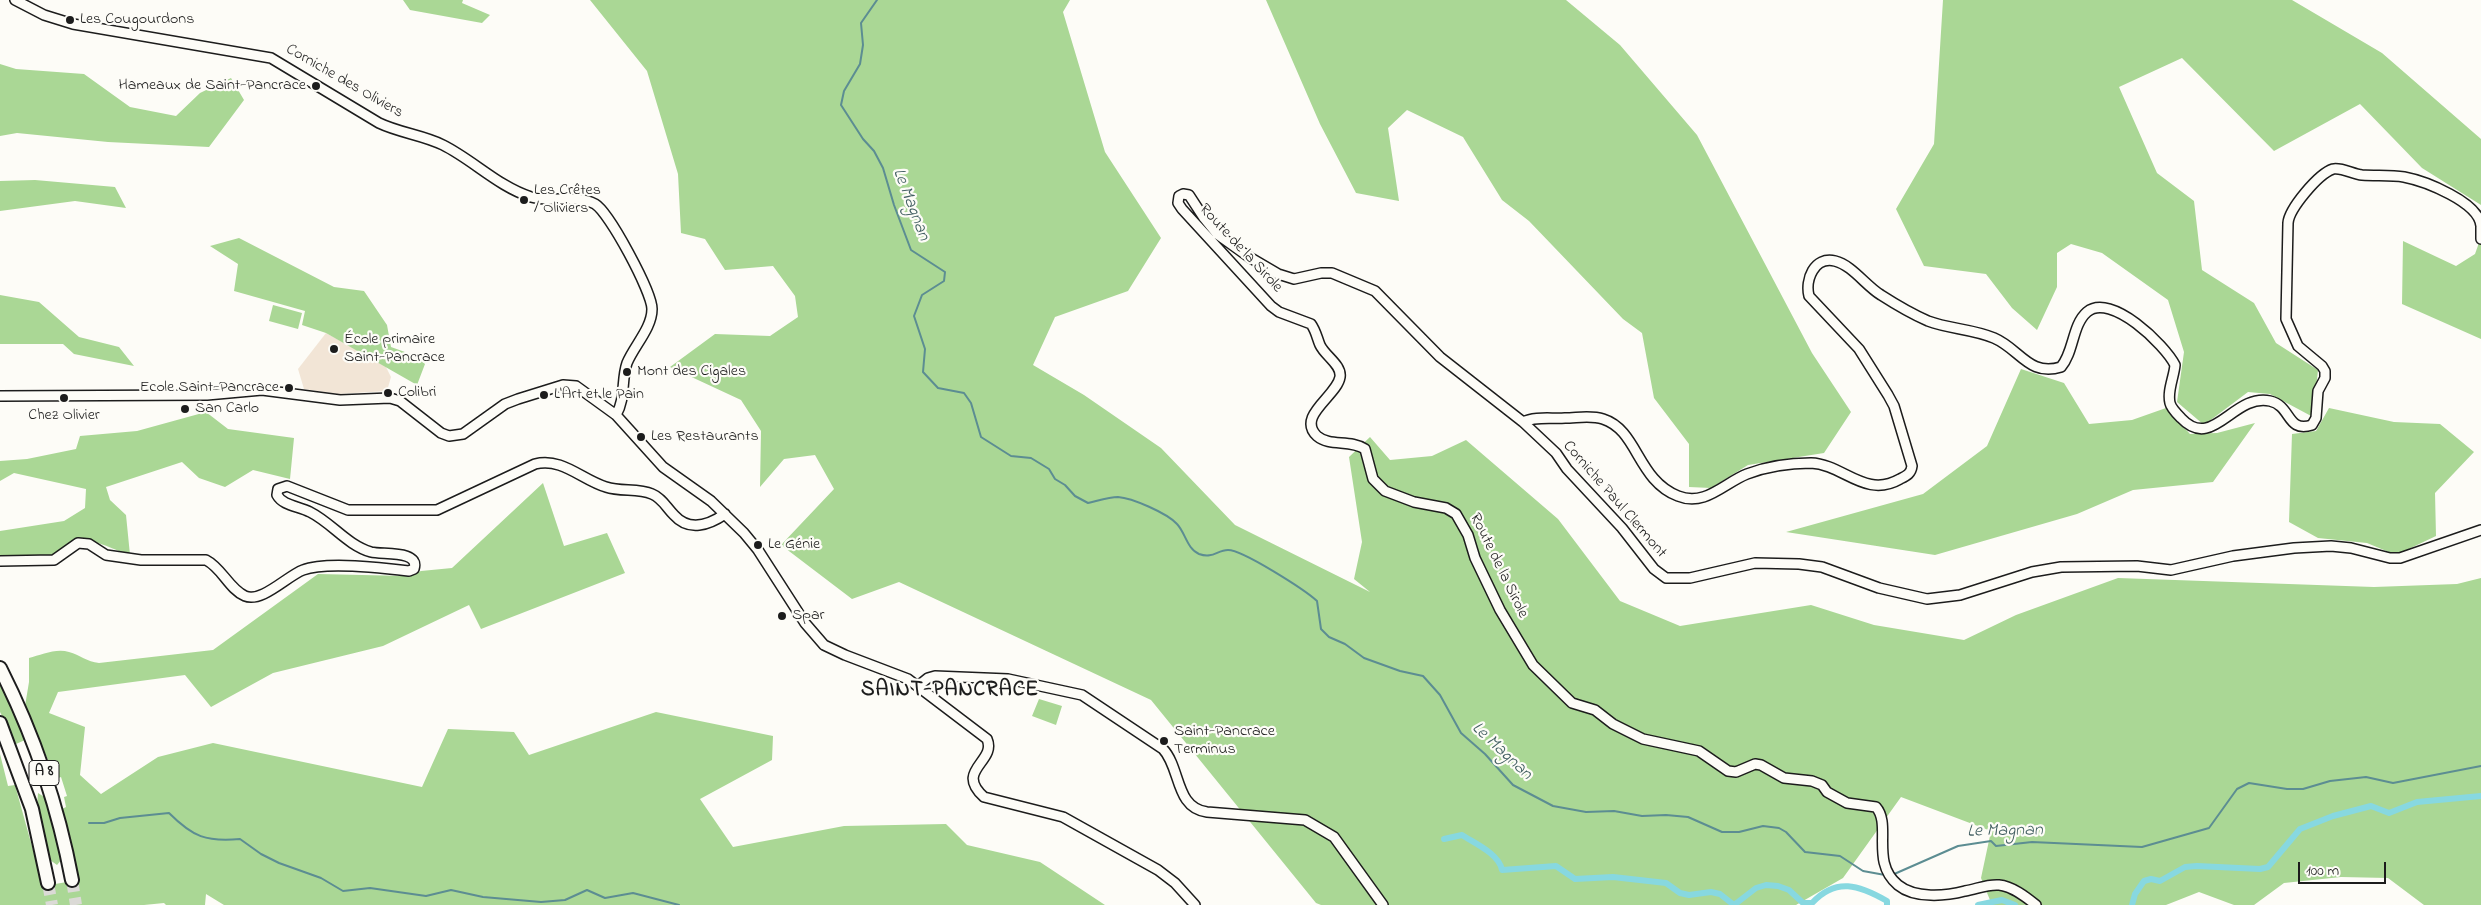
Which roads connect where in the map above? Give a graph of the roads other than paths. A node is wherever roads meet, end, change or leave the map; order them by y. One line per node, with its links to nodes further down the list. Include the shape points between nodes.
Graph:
1 (15, 0): 5 (street, Corniche des Oliviers, via 73,24 271,58 379,123 444,145 530,197 584,200 595,204 615,228 648,292 652,308 648,325 626,368 622,404)
2 (2481, 226): 3 (street); 6 (street, via 2479,216 2472,208 2421,182 2404,177 2362,175 2338,169 2327,172 2297,203 2290,212 2288,223 2286,319 2298,346 2322,366 2325,378 2318,391 2316,418 2312,425 2303,428 2295,425 2280,406 2269,401 2242,405 2207,429 2188,425 2170,404 2169,391 2175,365 2170,356 2133,321 2104,308 2087,312 2060,367 2035,368 1995,338 1928,321 1890,301 1834,260 1817,265 1806,286 1809,296 1858,349 1894,406 1912,466 1909,474 1893,483 1880,486 1860,482 1821,464 1788,464 1745,475 1703,498 1685,499 1669,492 1650,476 1627,437 1604,419)
3 (2481, 239)
4 (0, 396): 5 (street, via 180,395 262,390 340,400 390,398 449,436 463,434 505,404 571,385 583,388)
5 (616, 414): 7 (street, via 663,467)
6 (1523, 422): 8 (street, Corniche Paul Clermont, via 1556,453 1654,569 1673,580 1755,563 1790,563 1822,568 1906,596 1943,599 2032,572 2061,567 2136,566 2171,570 2233,556 2331,546 2400,558); 17 (street, Route de la Sirole, via 1440,357 1376,291 1332,273 1294,279 1278,274 1249,258 1218,234 1189,195 1179,196 1178,203 1182,209 1261,296 1279,312 1311,324 1320,345 1339,369 1339,380 1313,414 1310,422 1313,430 1322,439 1350,442 1365,449 1373,479 1385,491 1414,502 1446,508 1456,514 1500,610 1533,665 1558,692 1572,703 1603,714 1629,733 1643,739 1693,748 1728,771 1736,772 1762,764 1784,778 1822,785 1827,792 1847,803 1876,807 1881,819 1882,860 1898,885 1910,892 1929,895 1956,893 2001,885)
7 (725, 514): 9 (street, via 711,524 689,525 674,516 664,502 650,493 604,487 561,466 545,462 437,510 348,510 287,486 278,489 280,500 313,513 355,544 371,552 414,559 414,569 409,571 375,566 312,568 302,570 262,595 253,597 245,596 213,563 206,560 141,560 106,554 89,544 78,543 54,560); 11 (street, via 758,550 817,638 834,650 896,673)
8 (2481, 530)
9 (0, 561)
10 (1, 669): 13 (highway, A 8, via 30,734 51,793)
11 (918, 686): 15 (street, via 989,742 988,753 973,777 977,791 984,797 1070,820 1158,870); 16 (street, via 935,676 1008,679 1086,697 1170,756 1185,799 1192,807 1207,812 1305,820 1334,837)
12 (0, 723): 14 (highway, A 8, via 32,809)
13 (72, 880)
14 (48, 883)
15 (1195, 905)
16 (1383, 905)
17 (2036, 905)

